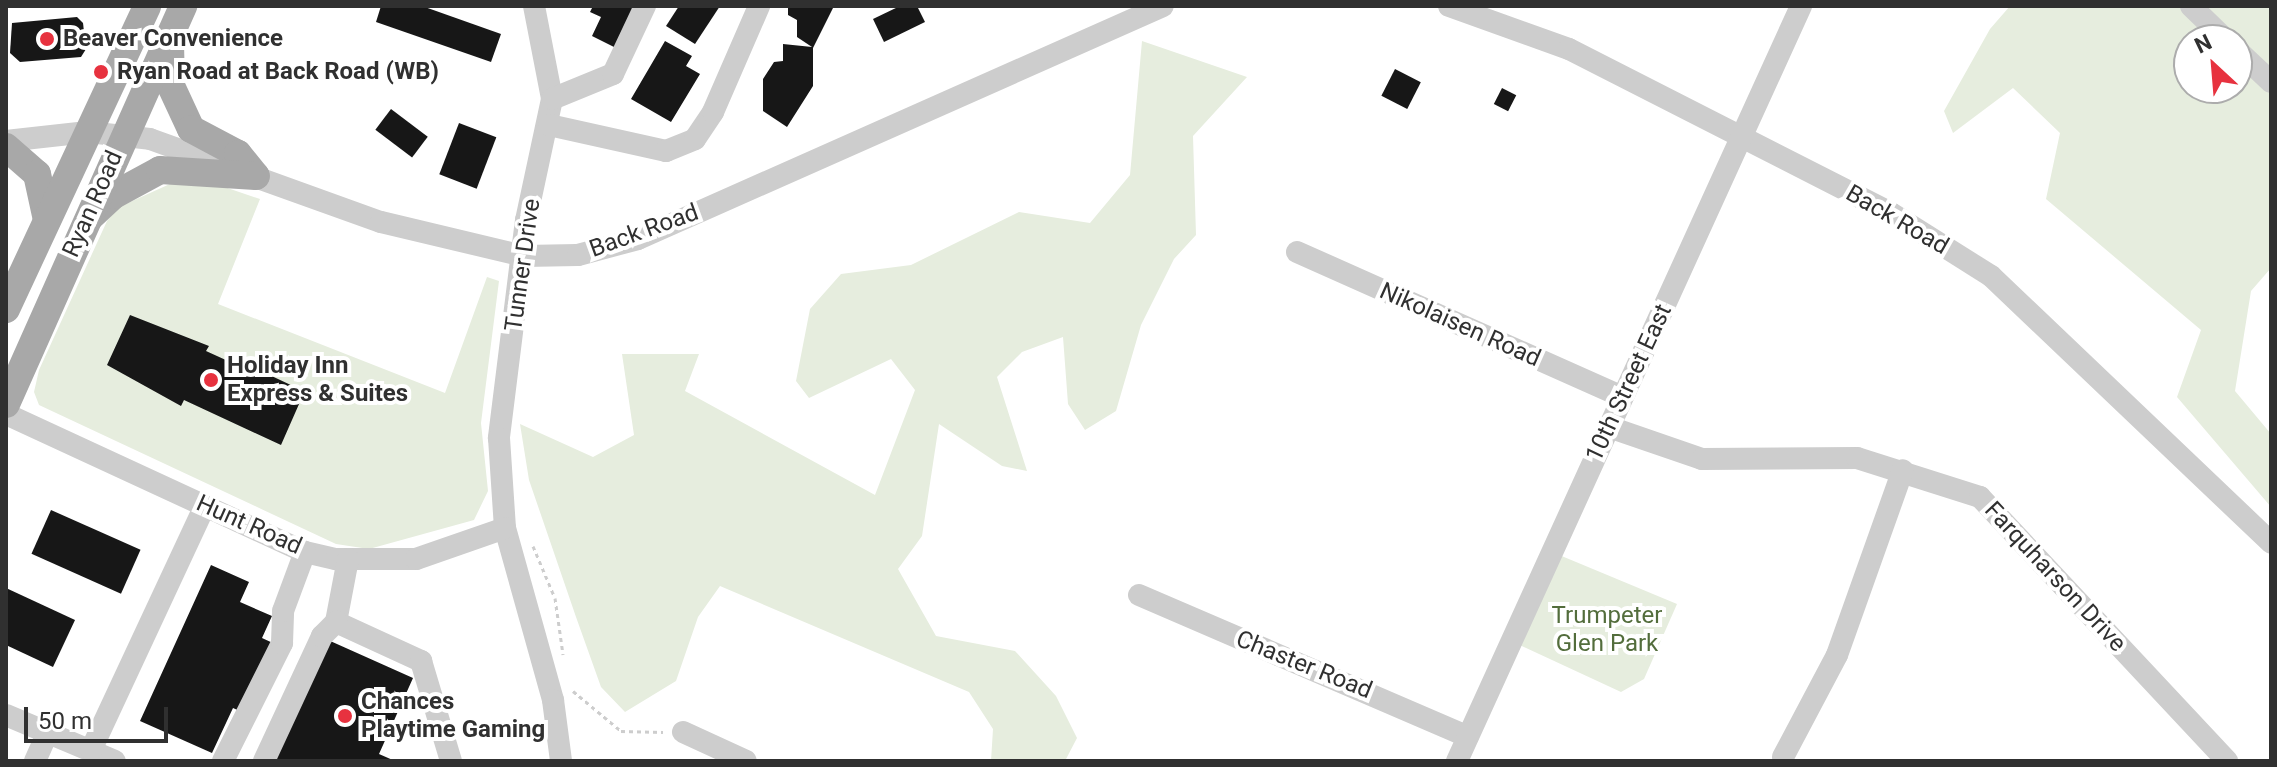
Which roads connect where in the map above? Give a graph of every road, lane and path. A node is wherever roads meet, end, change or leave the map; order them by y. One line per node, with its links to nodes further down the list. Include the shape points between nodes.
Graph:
1 (147, 6): 17 (main road, Ryan Road)
2 (183, 6): 12 (main road, Ryan Road)
3 (534, 6): 15 (street, Tunner Drive)
4 (645, 6): 15 (street, via 613,74)
5 (759, 6): 16 (street, via 713,112 695,139 666,151)
6 (1163, 6): 10 (street, Back Road)
7 (1449, 6): 19 (street, Back Road, via 1569,49)
8 (1801, 6): 19 (street, 10th Street East)
9 (2191, 6): 11 (street)
10 (1139, 11): 25 (street, Back Road, via 638,239 578,255)
11 (2210, 24)
12 (170, 34): 18 (main road, Ryan Road); 21 (main road, via 171,86 191,129 238,154)
13 (2253, 65): 14 (street)
14 (2271, 82)
15 (552, 99): 16 (street, Tunner Drive)
16 (549, 125): 25 (street, Tunner Drive, via 526,220)
17 (88, 132): 18 (street, Back Road); 20 (street, Back Road); 22 (main road, Ryan Road)
18 (123, 136): 21 (street, Back Road, via 150,139); 23 (main road, Ryan Road)
19 (1742, 138): 27 (street, 10th Street East); 34 (street, Back Road, via 1891,213 1991,276)
20 (6, 144): 22 (main road, via 37,174)
21 (256, 176): 23 (main road, via 160,170 114,195); 25 (street, Back Road, via 381,222)
22 (47, 220): 26 (main road, Ryan Road)
23 (84, 223): 28 (main road, Ryan Road)
24 (1297, 252): 27 (street, Nikolaisen Road)
25 (524, 256): 33 (street, Tunner Drive, via 499,438)
26 (6, 309)
27 (1622, 397): 30 (street, 10th Street East)
28 (6, 404)
29 (6, 414): 32 (street, Hunt Road)
30 (1609, 427): 31 (street, Farquharson Drive, via 1702,459 1857,458); 44 (street, 10th Street East)
31 (1903, 470): 46 (street, via 1837,655); 55 (street, Farquharson Drive, via 1980,497)
32 (205, 506): 35 (street, Hunt Road); 45 (street)
33 (505, 528): 36 (street, Hunt Road, via 416,559); 39 (path, via 533,546 555,598); 52 (street, Tunner Drive, via 553,700)
34 (2271, 543)
35 (305, 552): 36 (street, Hunt Road); 49 (street, via 283,611 282,643)
36 (348, 559): 38 (street)
37 (1139, 595): 44 (street, Chaster Road)
38 (336, 622): 50 (street, via 322,636); 51 (street, via 421,661)
39 (564, 657)
40 (568, 687): 43 (path, via 621,731)
41 (6, 715): 42 (street)
42 (48, 732): 45 (street); 47 (street)
43 (683, 732): 53 (street)
44 (1468, 737): 54 (street, 10th Street East)
45 (91, 750): 48 (street)
46 (1783, 757)
47 (35, 761)
48 (115, 761)
49 (223, 761)
50 (264, 761)
51 (451, 761)
52 (561, 761)
53 (746, 761)
54 (1457, 761)
55 (2227, 761)

